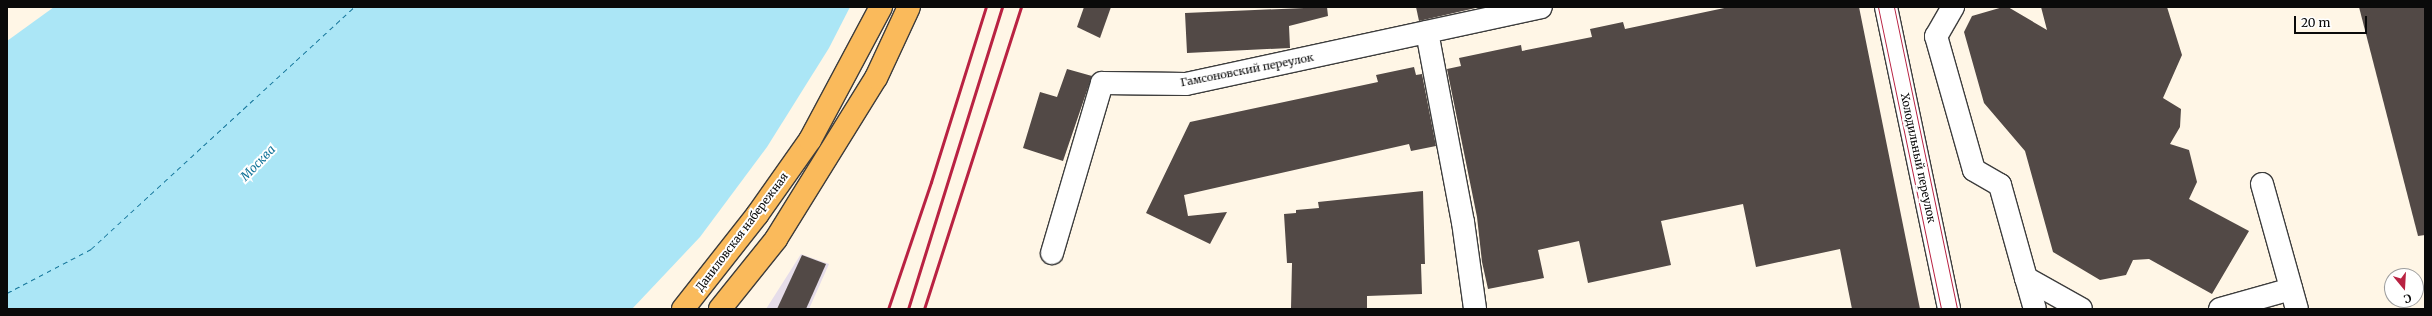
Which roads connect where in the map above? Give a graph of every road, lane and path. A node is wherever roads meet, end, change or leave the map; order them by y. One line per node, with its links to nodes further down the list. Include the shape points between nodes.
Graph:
1 (882, 7): 12 (main road, Даниловская набережная, via 810,140 758,216)
2 (909, 7): 13 (main road, via 876,78 776,239)
3 (1541, 7): 6 (street, Гамсоновский переулок)
4 (1886, 7): 15 (street, Холодильный переулок)
5 (1953, 7): 10 (street, via 1936,36 1938,44 1974,170 2000,185)
6 (1460, 16): 7 (street, Гамсоновский переулок)
7 (1427, 32): 9 (street, Гамсоновский переулок, via 1186,84 1102,83); 14 (street, via 1464,222)
8 (2262, 184): 11 (street)
9 (1052, 253)
10 (2026, 278): 16 (street); 17 (street)
11 (2294, 299): 18 (street)
12 (683, 309)
13 (720, 309)
14 (1475, 309)
15 (1949, 309)
16 (2035, 309)
17 (2081, 309)
18 (2220, 309)

